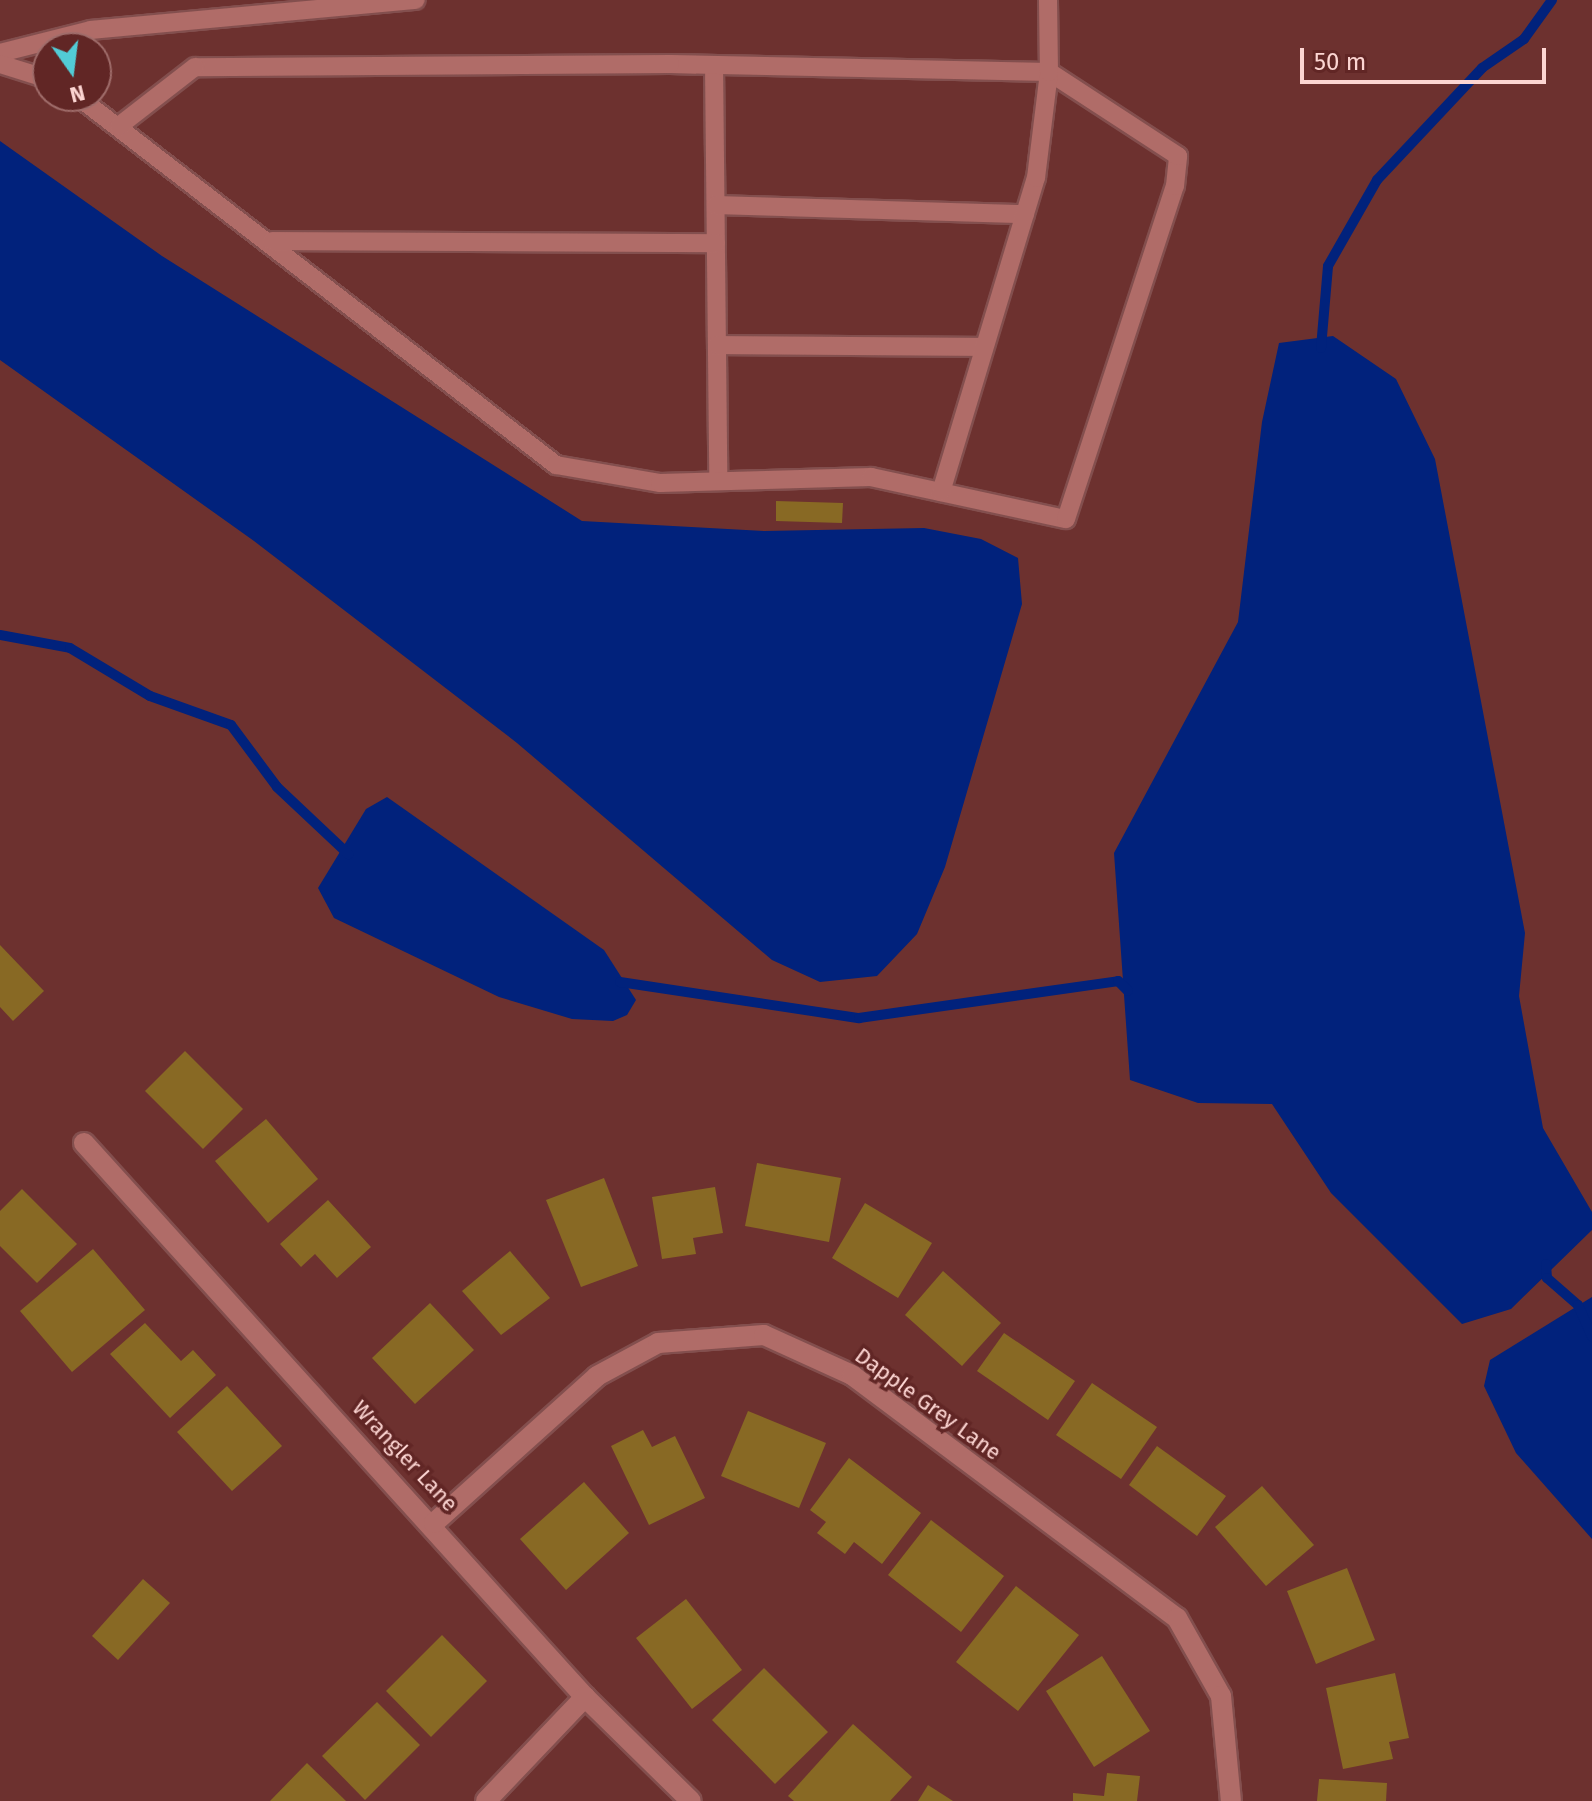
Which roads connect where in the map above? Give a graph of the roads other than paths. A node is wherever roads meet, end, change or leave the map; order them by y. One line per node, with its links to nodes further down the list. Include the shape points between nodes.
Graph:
1 (416, 0): 3 (lane, via 91,30)
2 (1048, 0): 6 (lane)
3 (0, 53)
4 (0, 64): 7 (lane)
5 (714, 65): 6 (lane); 9 (lane, via 195,67); 10 (lane)
6 (1049, 72): 11 (lane); 17 (lane, via 1178,156 1175,186 1066,519)
7 (32, 74)
8 (99, 112): 9 (lane)
9 (119, 126): 12 (lane)
10 (716, 205): 11 (lane); 13 (lane)
11 (1025, 214): 15 (lane)
12 (272, 241): 13 (lane); 16 (lane, via 556,465 660,483)
13 (716, 243): 14 (lane)
14 (717, 345): 15 (lane); 16 (lane)
15 (984, 347): 17 (lane)
16 (718, 481): 17 (lane, via 871,477)
17 (941, 492)
18 (84, 1143): 19 (street, Wrangler Lane)
19 (434, 1523): 20 (street, Wrangler Lane); 23 (street, Dapple Grey Lane, via 597,1376 658,1343 764,1335 852,1375 1177,1618 1221,1696)
20 (585, 1697): 21 (street); 22 (street, Wrangler Lane)
21 (486, 1801)
22 (691, 1801)
23 (1231, 1801)

